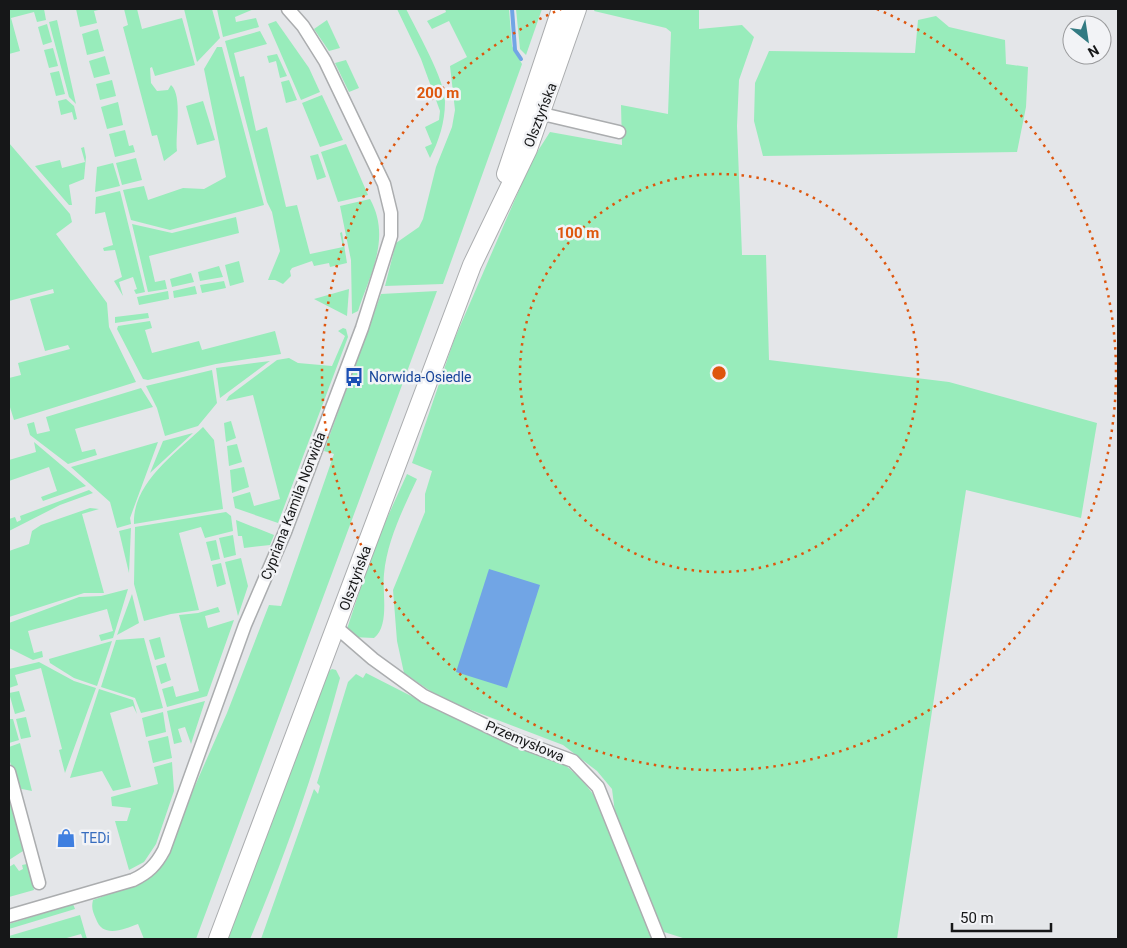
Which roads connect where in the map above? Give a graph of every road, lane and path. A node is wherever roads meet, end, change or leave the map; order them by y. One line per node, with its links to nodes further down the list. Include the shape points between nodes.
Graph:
1 (288, 9): 9 (street, Cypriana Kamila Norwida, via 325,60 384,184 391,213 391,236 362,328 246,625 164,850 151,868 133,880)
2 (561, 9): 4 (main road, Olsztyńska)
3 (577, 9): 4 (main road, Olsztyńska)
4 (534, 112): 5 (street); 6 (main road, Olsztyńska, via 472,265)
5 (620, 132)
6 (336, 627): 10 (main road, Olsztyńska); 11 (street, Przemysłowa, via 424,696 516,740 573,761 598,787)
7 (9, 772): 8 (street)
8 (39, 884)
9 (9, 916)
10 (218, 939)
11 (659, 939)

